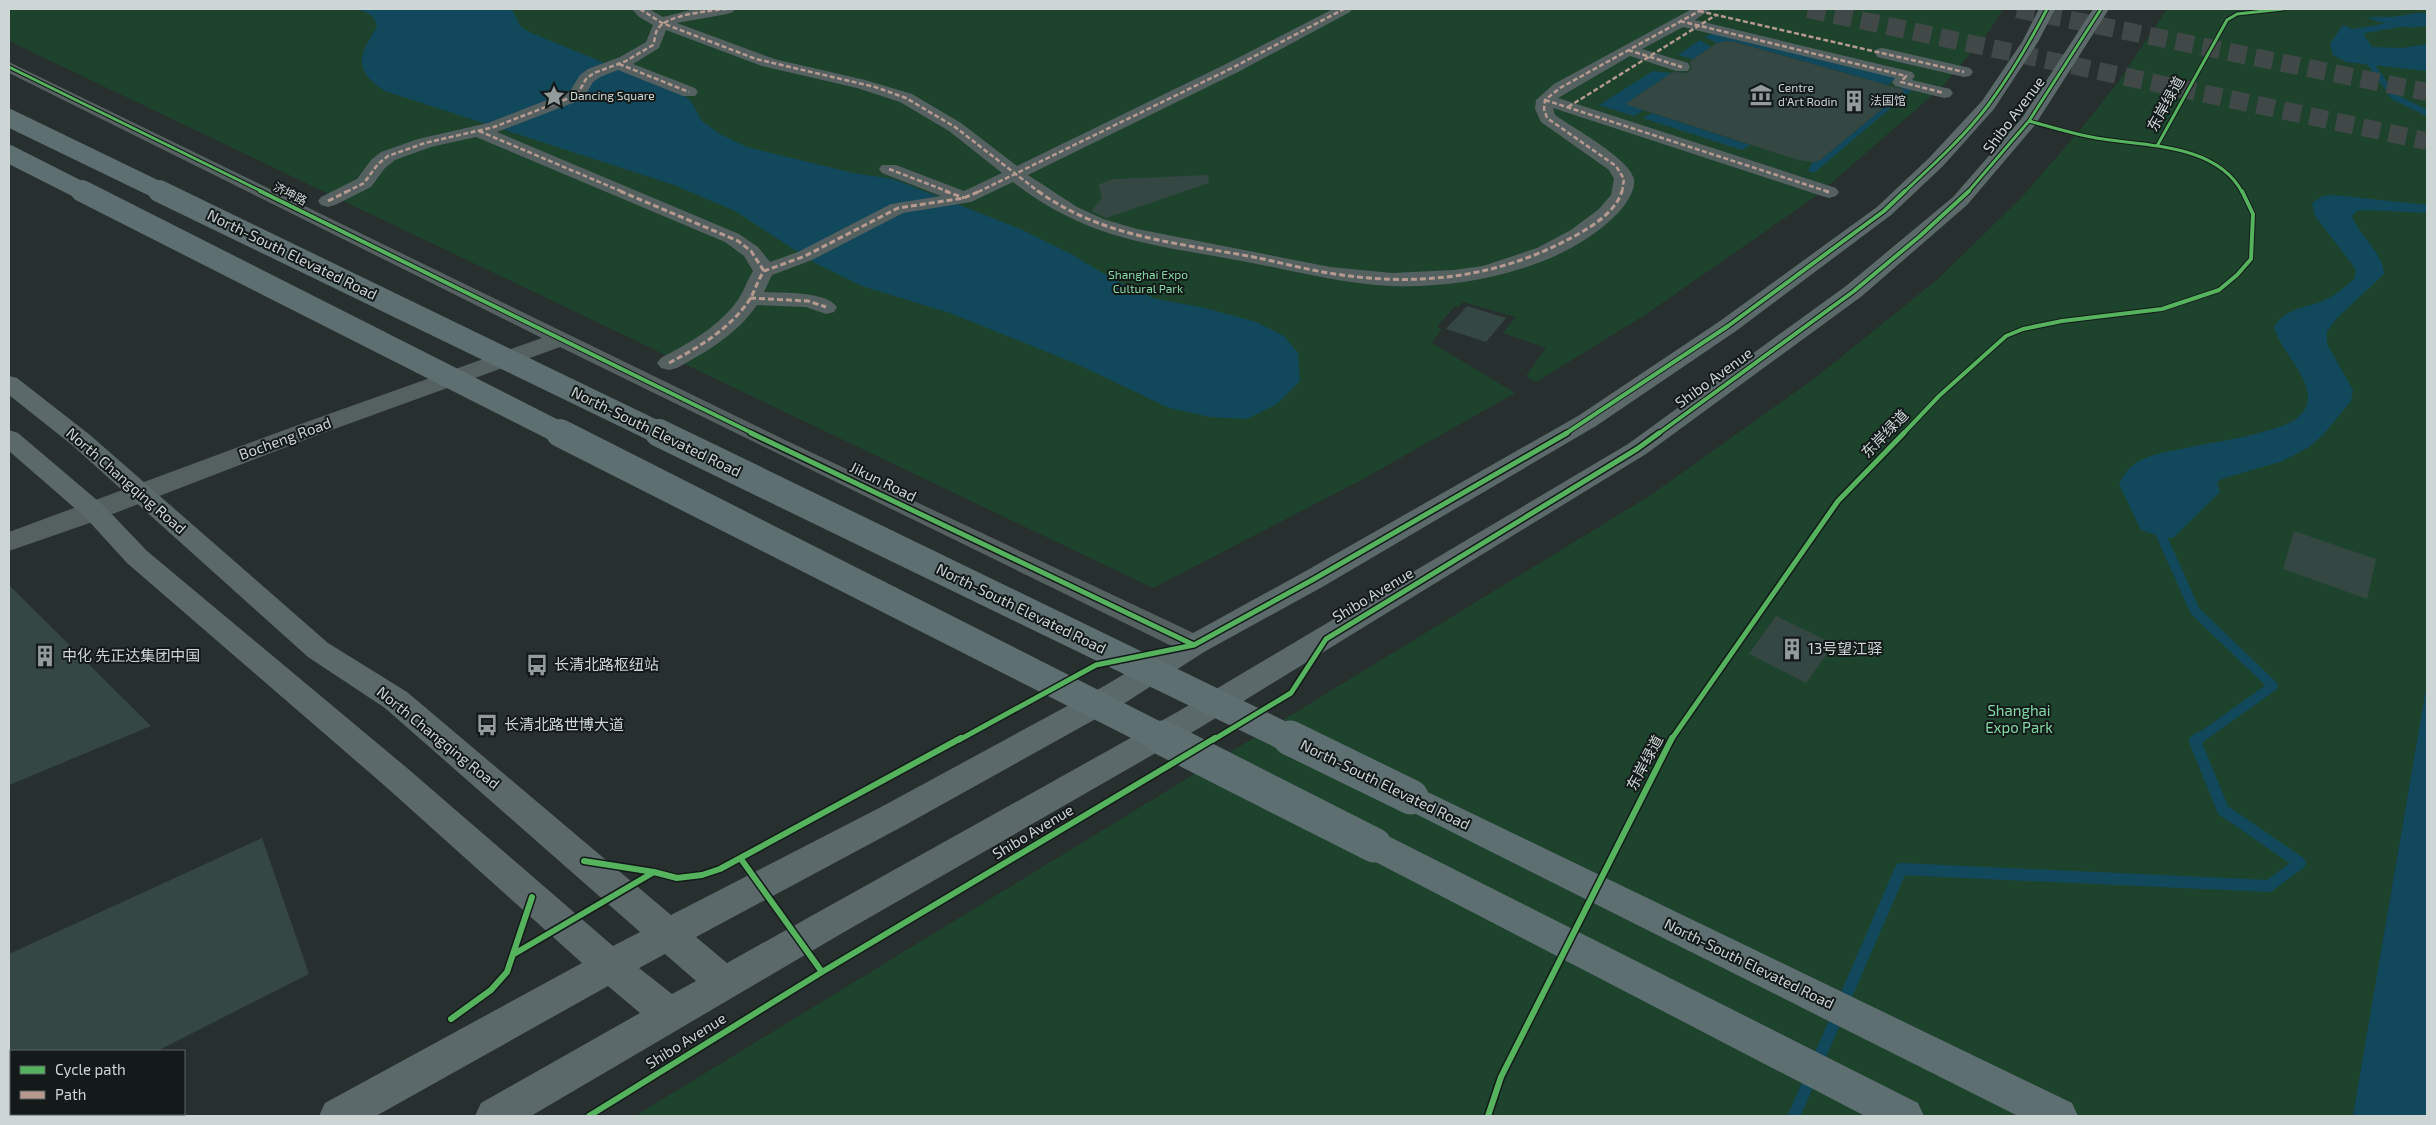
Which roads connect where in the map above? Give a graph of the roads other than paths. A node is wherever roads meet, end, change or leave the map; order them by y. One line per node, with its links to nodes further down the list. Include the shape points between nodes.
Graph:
1 (640, 9): 7 (street)
2 (727, 9): 7 (street)
3 (1344, 9): 26 (street, via 1234,67)
4 (2047, 9): 40 (main road, Shibo Avenue, via 2030,42 1988,106 1936,162 1871,221 1728,326 1587,421)
5 (2101, 9): 43 (main road, Shibo Avenue, via 2029,121 1960,201 1854,291 1637,449 1190,719)
6 (1699, 16): 8 (street); 9 (street); 10 (street); 11 (street)
7 (664, 23): 13 (street, via 657,30 653,45); 26 (street, via 779,66 856,81 906,99 940,117)
8 (1814, 37): 10 (street); 12 (street)
9 (1628, 50): 11 (street); 20 (street, via 1560,88)
10 (1801, 51): 17 (street)
11 (1649, 57): 15 (street); 21 (street)
12 (1909, 59): 16 (street); 17 (street)
13 (619, 64): 18 (street); 23 (street, via 594,73 571,98)
14 (9, 67): 33 (street, 济坤路)
15 (1682, 67)
16 (1964, 72)
17 (1896, 74): 19 (street, via 1906,76 1901,82)
18 (689, 92)
19 (1944, 93)
20 (1545, 100): 21 (street); 26 (street, via 1544,110 1554,125 1616,166 1624,179 1621,196 1603,216 1557,247 1480,273 1436,279 1383,279 1331,273 1154,239 1095,223 1035,191)
21 (1568, 107): 27 (street)
22 (9, 118): 48 (highway, North-South Elevated Road, bridge, via 1393,788)
23 (479, 131): 29 (street, via 425,143 388,156 364,183); 30 (street, via 732,238 756,255)
24 (9, 154): 47 (highway, bridge)
25 (889, 169): 28 (street)
26 (1012, 174): 28 (street)
27 (1830, 192)
28 (964, 198): 30 (street, via 898,208 805,256)
29 (328, 200)
30 (764, 271): 31 (street)
31 (750, 298): 32 (street, via 808,301); 34 (street, via 737,317 715,337)
32 (826, 307)
33 (562, 340): 37 (street, Bocheng Road); 40 (street, Jikun Road)
34 (669, 363)
35 (9, 383): 37 (main road, North Changqing Road)
36 (9, 438): 38 (main road)
37 (142, 492): 38 (street, Bocheng Road); 41 (main road, North Changqing Road, via 318,650 396,700)
38 (95, 512): 39 (street, Bocheng Road); 42 (main road, via 137,557 396,777)
39 (9, 542)
40 (1194, 645): 41 (main road, Shibo Avenue, via 1117,693 904,811)
41 (668, 934): 42 (main road, Shibo Avenue); 43 (main road, North Changqing Road)
42 (610, 966): 44 (main road); 45 (main road, Shibo Avenue)
43 (725, 984): 44 (main road, Shibo Avenue)
44 (671, 1016): 46 (main road, Shibo Avenue)
45 (339, 1116)
46 (495, 1116)
47 (1904, 1116)
48 (2058, 1116)

